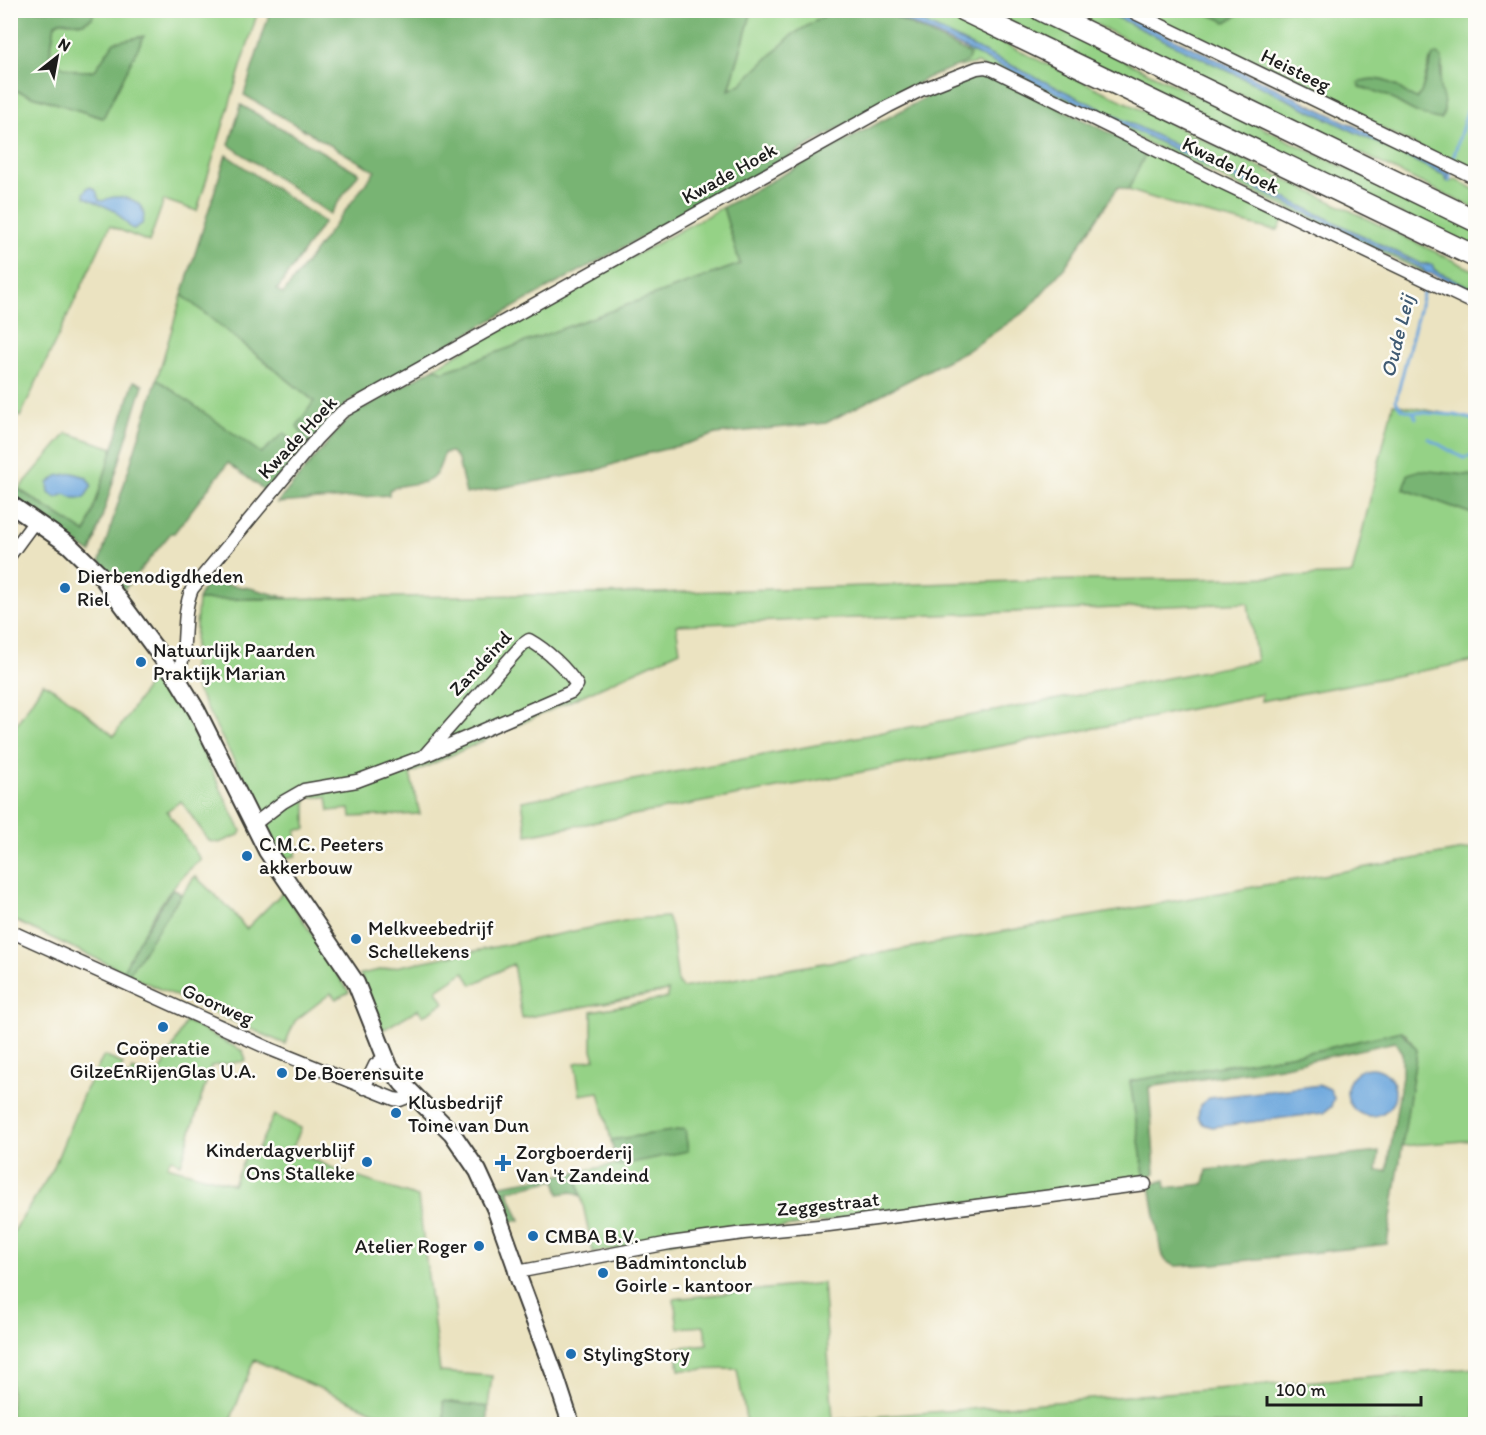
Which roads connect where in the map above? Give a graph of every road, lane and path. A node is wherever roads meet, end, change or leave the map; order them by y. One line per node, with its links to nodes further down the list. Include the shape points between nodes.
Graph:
1 (963, 10): 6 (highway)
2 (1041, 10): 5 (highway)
3 (1129, 10): 4 (street, Heisteeg)
4 (1476, 178)
5 (1476, 221)
6 (1476, 257)
7 (1476, 304): 11 (street, Kwade Hoek, via 992,69 976,68 889,106 342,412 192,589)
8 (10, 504): 9 (street)
9 (35, 521): 10 (street); 11 (street, via 69,545 102,577)
10 (10, 555)
11 (177, 678): 13 (street)
12 (424, 756): 12 (street, Zandeind, via 572,692 577,685 570,674 529,640); 13 (street, Zandeind, via 357,781 297,793)
13 (253, 825): 15 (street, via 356,983)
14 (10, 931): 16 (street, Goorweg)
15 (384, 1058): 16 (street, via 375,1065); 17 (street)
16 (364, 1088): 17 (street, Goorweg, via 400,1100)
17 (413, 1095): 19 (street, via 452,1133 478,1171)
18 (1145, 1184): 19 (street, Zeggestraat, via 681,1242)
19 (517, 1272): 20 (street)
20 (571, 1425)

